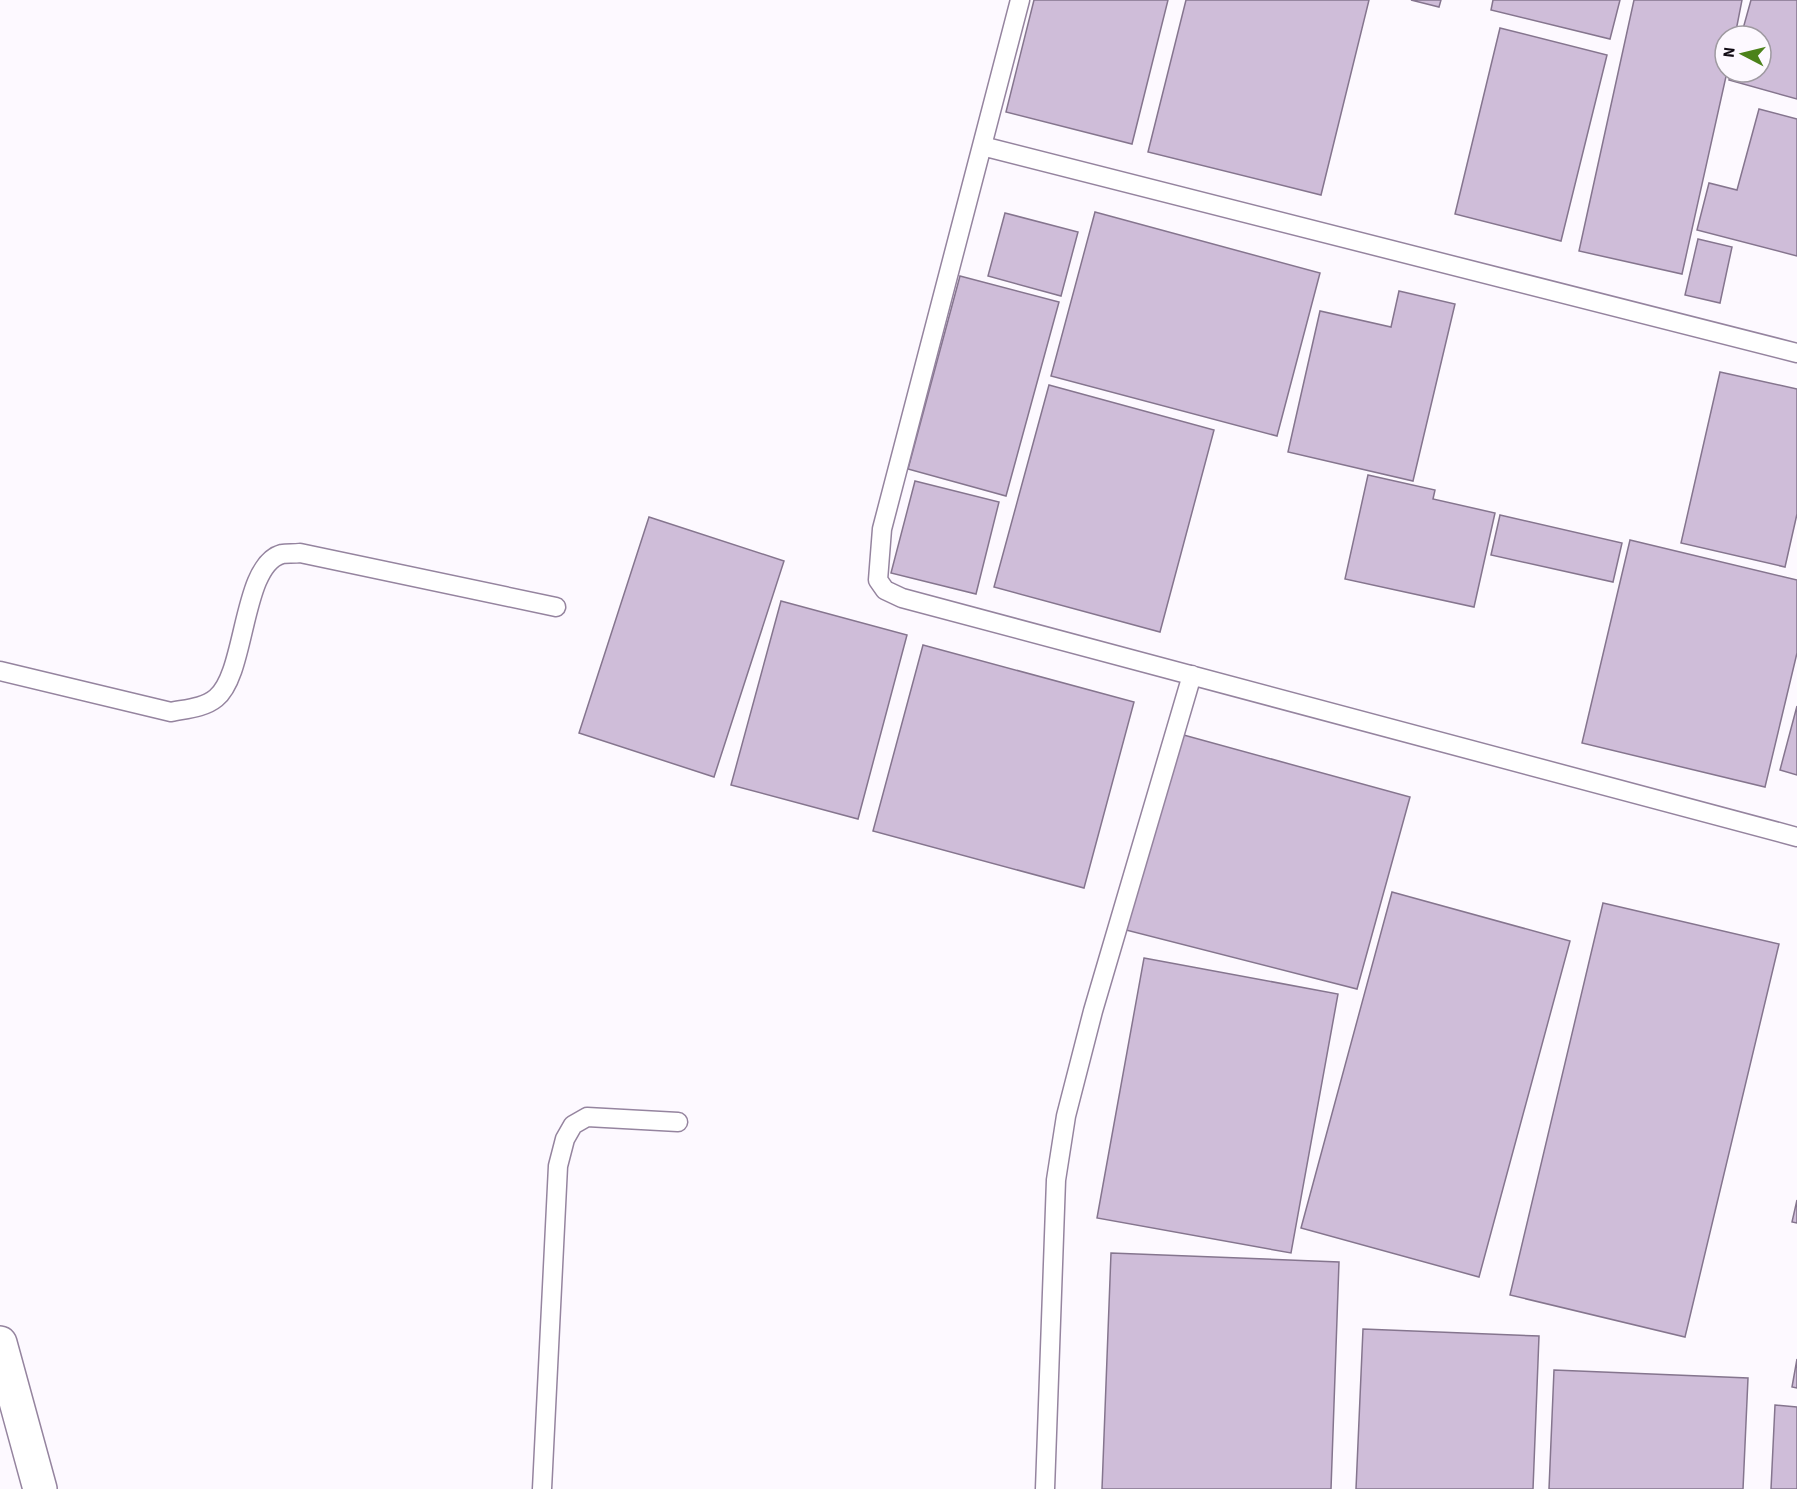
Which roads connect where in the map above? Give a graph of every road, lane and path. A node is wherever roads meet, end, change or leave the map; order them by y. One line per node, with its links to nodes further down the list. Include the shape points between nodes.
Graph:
1 (1020, 0): 2 (lane)
2 (982, 146): 3 (lane); 6 (lane, via 882,528 878,580 885,590 902,598)
3 (1797, 353)
4 (556, 607): 5 (lane, via 300,554 280,554 267,564 256,582 227,683 215,699 194,708 171,712)
5 (0, 670)
6 (1192, 675): 7 (lane); 12 (lane, via 1066,1116 1056,1180)
7 (1797, 837)
8 (678, 1122): 11 (lane, via 587,1117 573,1125 565,1139 558,1166)
9 (0, 1343): 10 (street)
10 (40, 1489)
11 (542, 1489)
12 (1045, 1489)

